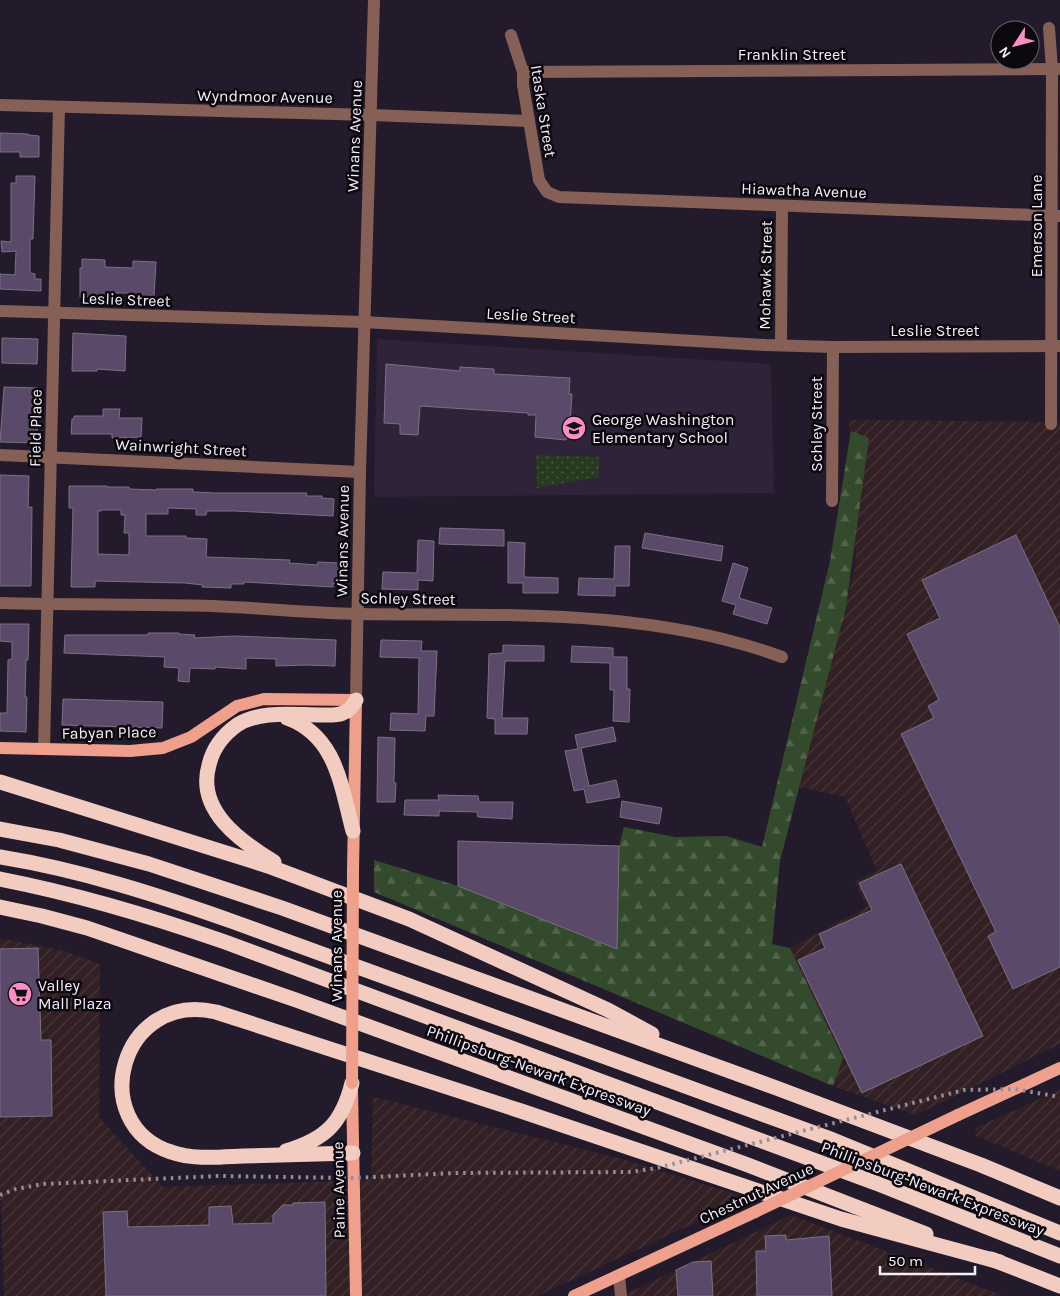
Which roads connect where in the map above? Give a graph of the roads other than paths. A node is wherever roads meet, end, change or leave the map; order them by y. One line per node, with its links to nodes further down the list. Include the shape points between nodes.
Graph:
1 (374, 0): 8 (street, Winans Avenue)
2 (1049, 28): 4 (street, Emerson Lane)
3 (511, 35): 5 (street, Itaska Street)
4 (1056, 69): 5 (street, Franklin Street); 12 (street, Emerson Lane)
5 (523, 72): 9 (street, Itaska Street)
6 (0, 105): 7 (street, Wyndmoor Avenue)
7 (59, 107): 8 (street, Wyndmoor Avenue); 14 (street, Field Place)
8 (371, 115): 9 (street, Wyndmoor Avenue); 15 (street, Winans Avenue)
9 (529, 121): 10 (street, Itaska Street, via 540,180)
10 (547, 192): 11 (street, Hiawatha Avenue, via 559,197)
11 (782, 206): 12 (street, Hiawatha Avenue); 16 (street, Mohawk Street)
12 (1056, 216): 17 (street, Emerson Lane)
13 (0, 311): 14 (street, Leslie Street)
14 (53, 313): 15 (street, Leslie Street); 21 (street, Field Place)
15 (364, 322): 16 (street, Leslie Street); 22 (street, Winans Avenue)
16 (781, 345): 18 (street, Leslie Street)
17 (1056, 346): 18 (street, Leslie Street); 19 (street, Emerson Lane)
18 (833, 347): 23 (street, Schley Street)
19 (1051, 424)
20 (0, 455): 21 (street, Wainwright Street)
21 (50, 456): 22 (street, Wainwright Street); 25 (street, Field Place)
22 (360, 472): 26 (street, Winans Avenue)
23 (832, 501)
24 (0, 603): 25 (street, Schley Street)
25 (49, 604): 26 (street, Schley Street, via 214,606); 31 (street, Field Place)
26 (357, 614): 27 (street, Schley Street, via 560,616 633,622 691,632); 28 (street, Winans Avenue)
27 (782, 657)
28 (356, 700): 29 (highway, via 348,710 337,714); 31 (main road, Fabyan Place, via 255,700 228,710 183,742 152,750); 34 (main road, Winans Avenue)
29 (268, 715): 34 (highway, via 302,724 328,750 340,778); 36 (highway, via 245,721 223,737 210,759 206,786 215,810 231,831)
30 (0, 748): 31 (main road, Fabyan Place)
31 (44, 749)
32 (0, 782): 36 (highway)
33 (0, 829): 39 (highway, via 104,851 194,878)
34 (353, 831): 41 (main road, Winans Avenue, bridge)
35 (0, 857): 45 (highway, Phillipsburg-Newark Expressway, via 100,879 225,919 828,1138)
36 (300, 878): 39 (highway, via 409,919 533,974 608,1010)
37 (0, 879): 46 (highway, Phillipsburg-Newark Expressway, via 136,912 216,939 881,1185)
38 (0, 907): 47 (highway, Phillipsburg-Newark Expressway, via 87,928 296,1000 748,1165)
39 (697, 1059): 44 (highway, via 981,1165)
40 (1060, 1068): 48 (main road, Chestnut Avenue, bridge)
41 (352, 1083): 42 (main road, Paine Avenue); 43 (highway, via 339,1117 322,1136 295,1148)
42 (353, 1154): 43 (highway); 50 (main road, Paine Avenue)
43 (260, 1156): 47 (highway, via 178,1154 156,1146 138,1129 126,1109 122,1077 130,1050 146,1029 175,1012 192,1009 216,1012 841,1219)
44 (1060, 1198)
45 (1060, 1233)
46 (1060, 1256)
47 (1000, 1262): 49 (highway, Phillipsburg-Newark Expressway)
48 (619, 1276): 51 (main road, Chestnut Avenue); 52 (street)
49 (1060, 1286)
50 (356, 1296)
51 (574, 1296)
52 (622, 1296)

